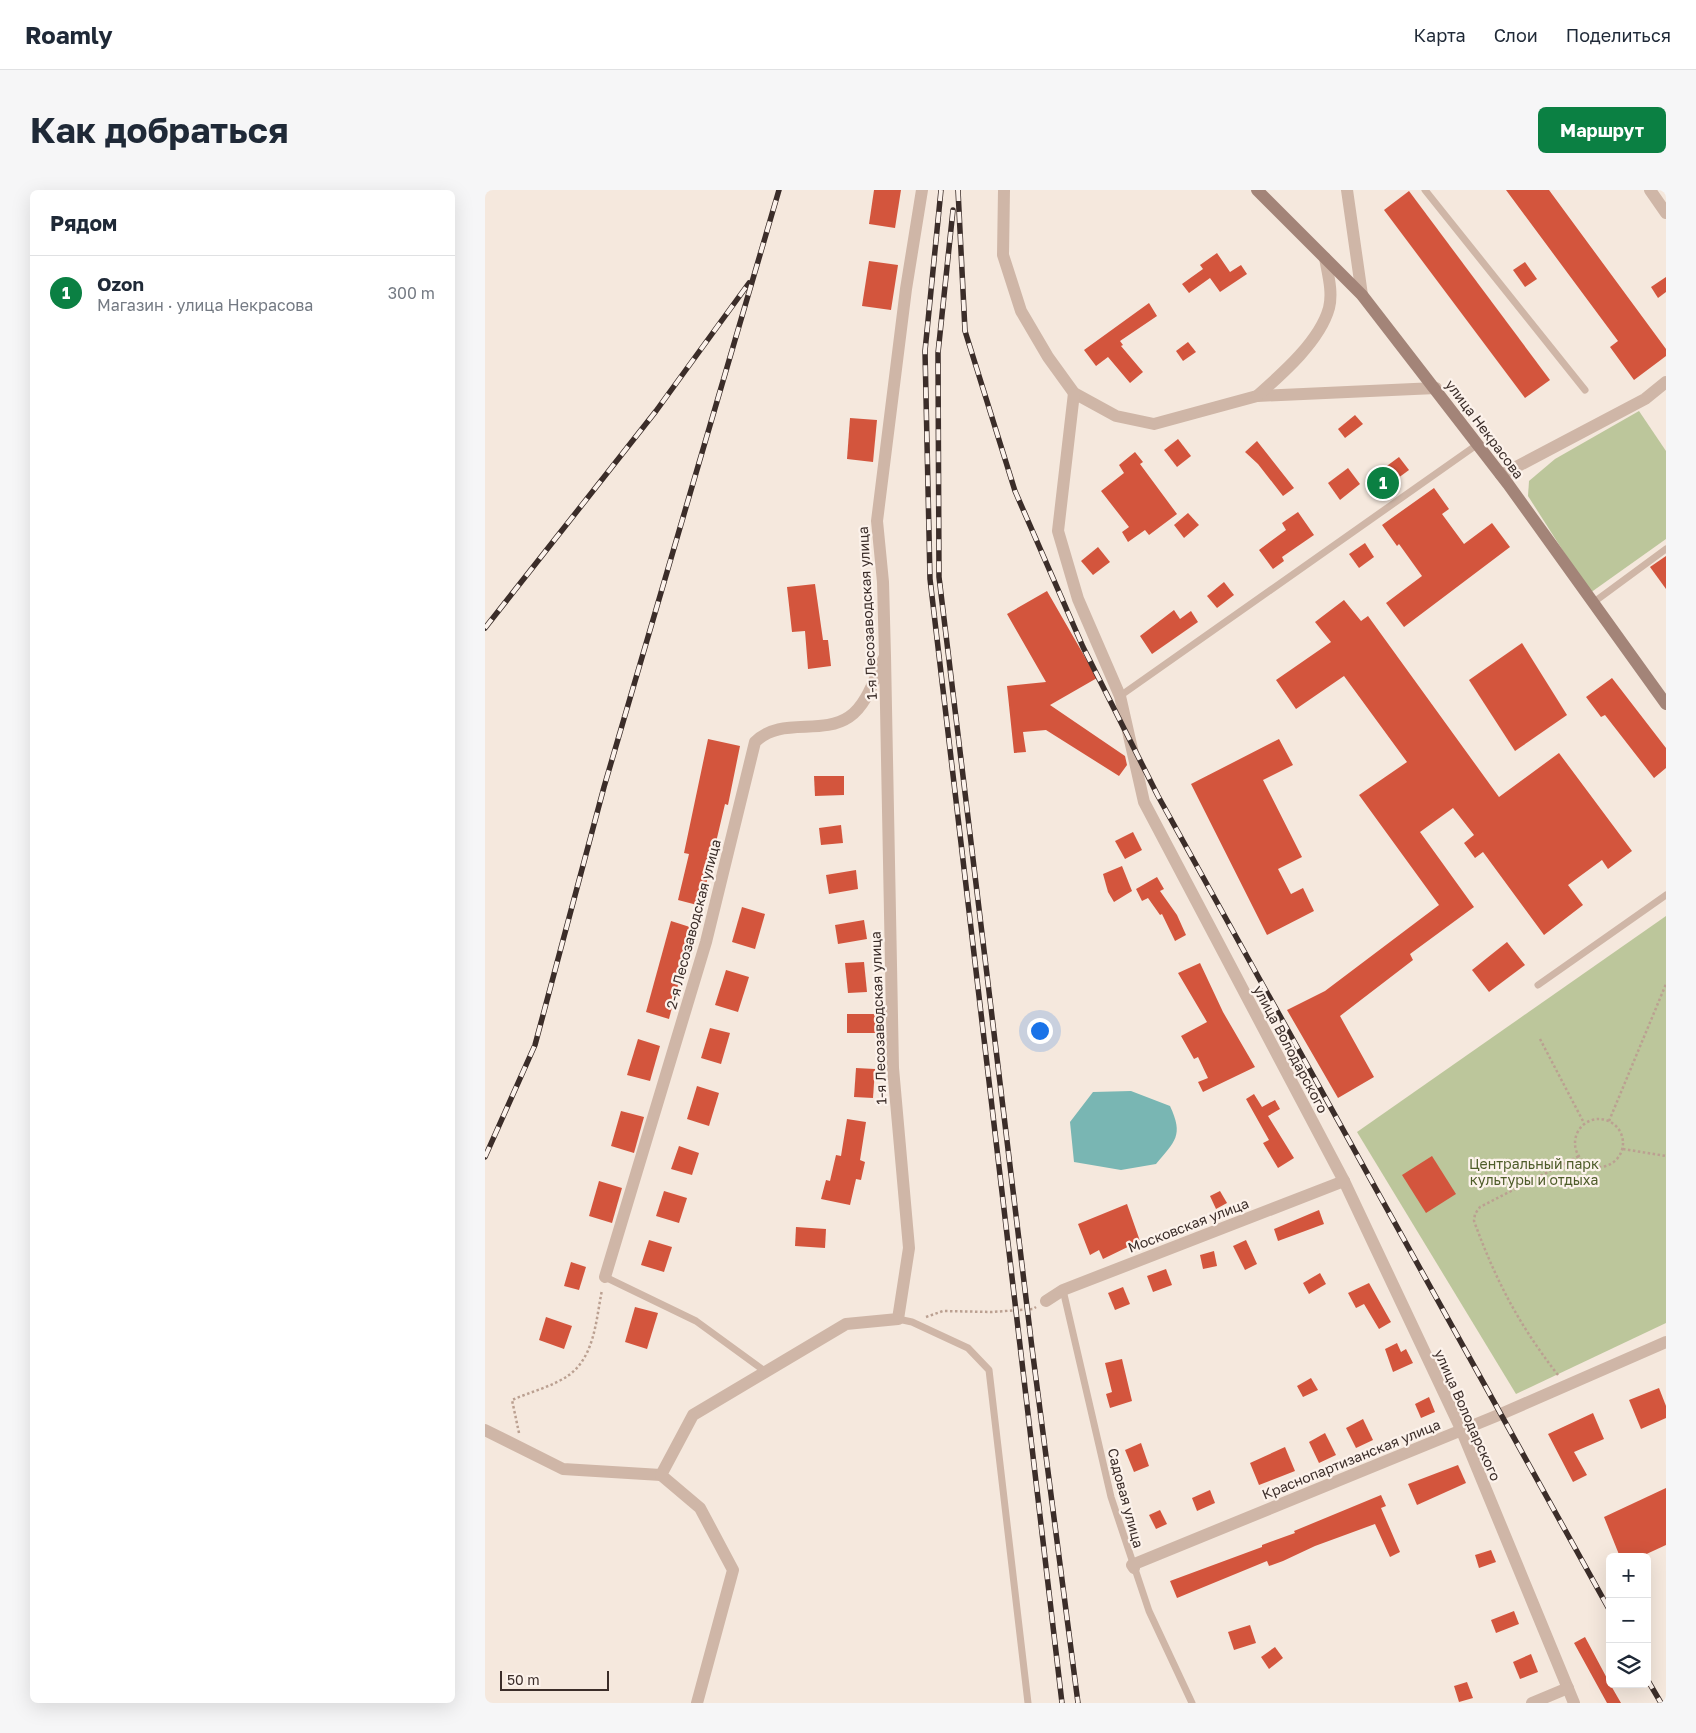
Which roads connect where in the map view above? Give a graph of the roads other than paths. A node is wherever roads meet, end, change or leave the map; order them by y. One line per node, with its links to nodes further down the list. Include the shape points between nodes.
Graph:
1 (921, 190): 19 (street, 1-я Лесозаводская улица, via 877,521)
2 (1004, 190): 13 (street, via 1003,255 1021,311)
3 (1257, 190): 8 (main road, улица Некрасова)
4 (1347, 190): 9 (street)
5 (1425, 190): 12 (lane)
6 (1650, 190): 7 (street)
7 (1666, 213)
8 (1325, 258): 9 (main road, улица Некрасова); 14 (street, via 1331,287 1329,308 1317,333 1281,375)
9 (1362, 295): 11 (main road, улица Некрасова)
10 (1666, 382): 16 (street, via 1645,399)
11 (1436, 388): 14 (street); 15 (main road, улица Некрасова)
12 (1585, 390)
13 (1074, 393): 14 (street, via 1116,416 1154,424); 20 (street, улица Володарского, via 1058,531 1078,599)
14 (1257, 396)
15 (1478, 444): 16 (main road, улица Некрасова); 20 (lane)
16 (1501, 475): 18 (main road, улица Некрасова)
17 (1666, 548): 18 (lane)
18 (1594, 602): 21 (main road, улица Некрасова)
19 (885, 656): 25 (street, 2-я Лесозаводская улица, via 862,704 849,717 837,723 772,730 755,742 706,942); 28 (street, 1-я Лесозаводская улица, via 893,1068 909,1248)
20 (1121, 696): 24 (street, улица Володарского, via 1144,802)
21 (1666, 704)
22 (1666, 895): 23 (lane)
23 (1538, 985)
24 (1344, 1181): 26 (street, Московская улица); 31 (street, улица Володарского)
25 (605, 1277): 30 (lane, via 696,1321)
26 (1063, 1290): 27 (street, Московская улица); 34 (lane, Садовая улица, via 1111,1497)
27 (1046, 1301)
28 (897, 1319): 30 (street, via 846,1324); 37 (lane, via 912,1322 968,1348 989,1370)
29 (1666, 1342): 31 (street, Краснопартизанская улица)
30 (766, 1372): 33 (street, via 693,1415)
31 (1461, 1429): 34 (street, Краснопартизанская улица); 35 (street, улица Володарского)
32 (485, 1430): 33 (street, via 563,1469)
33 (661, 1475): 36 (street, via 700,1508 733,1570)
34 (1133, 1566): 38 (lane, Садовая улица, via 1149,1611)
35 (1568, 1688): 39 (street); 40 (street, улица Володарского)
36 (697, 1703)
37 (1028, 1703)
38 (1193, 1703)
39 (1532, 1703)
40 (1574, 1703)

